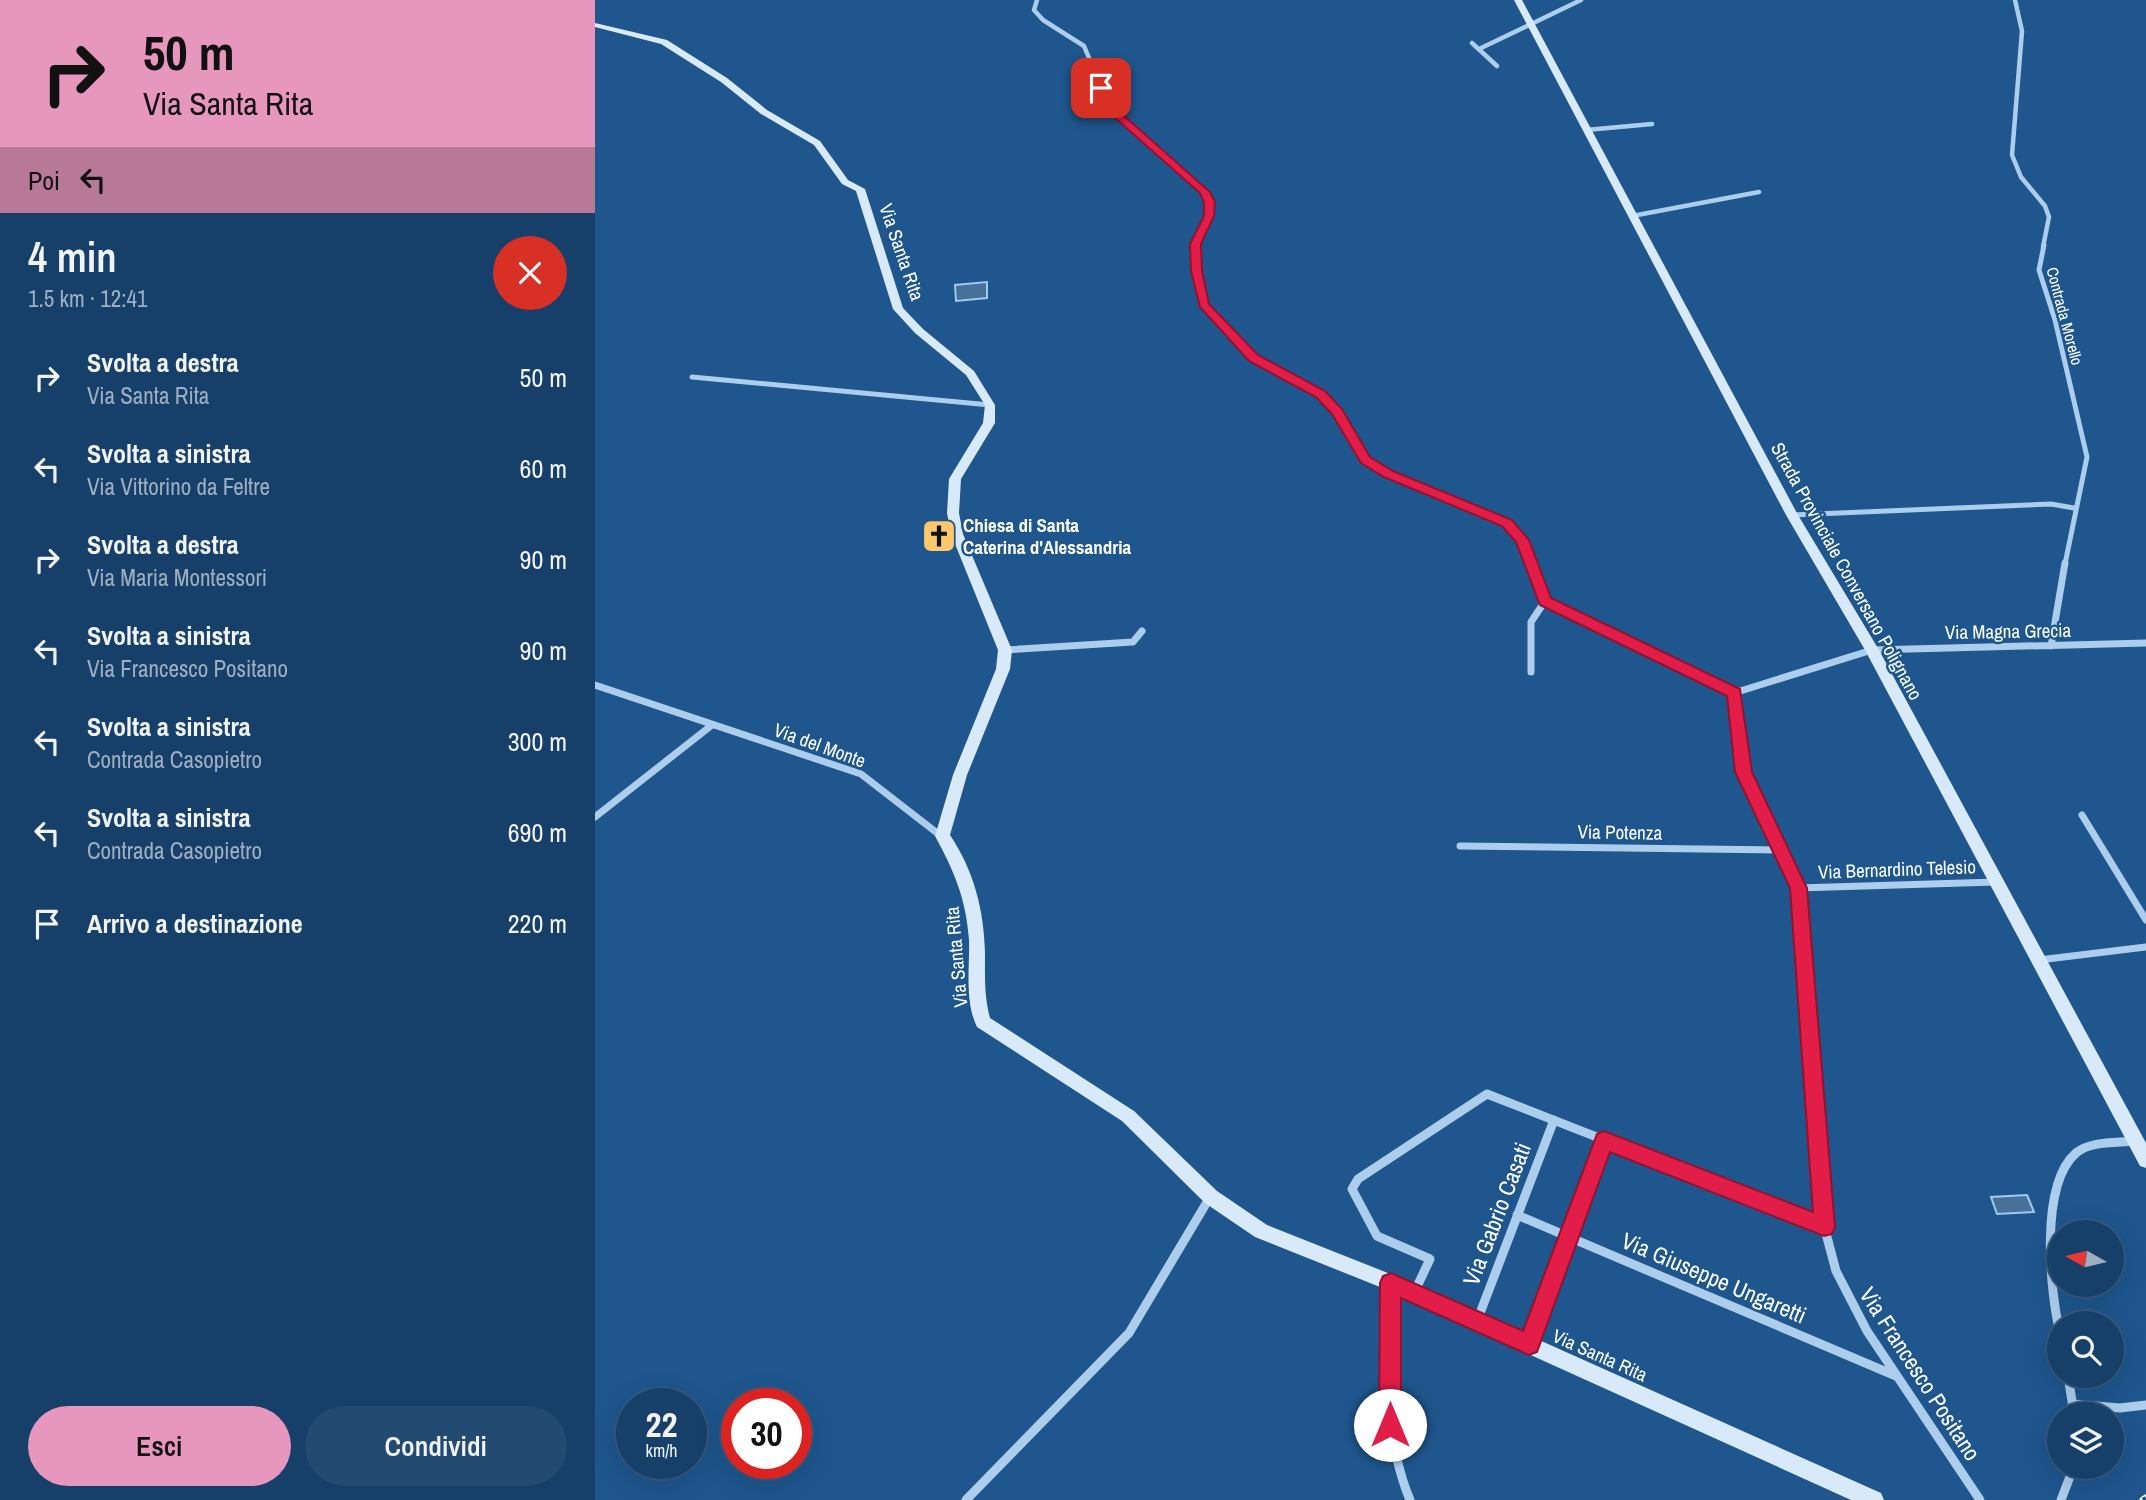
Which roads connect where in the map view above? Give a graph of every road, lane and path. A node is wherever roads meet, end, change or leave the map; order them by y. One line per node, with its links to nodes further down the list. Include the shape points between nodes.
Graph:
1 (1037, 0): 18 (street, via 1034,10 1044,20 1084,46 1110,108 1205,192 1209,216 1196,244 1196,271 1204,305 1225,330 1253,358 1320,394 1338,412 1365,460 1507,523 1522,540)
2 (1518, 0): 6 (street, Strada Provinciale Conversano Polignano)
3 (1581, 0): 6 (street)
4 (2015, 0): 16 (street, Contrada Morello, via 2022,31 2013,155 2021,177 2049,217 2039,270 2087,457)
5 (595, 24): 15 (street, Via Santa Rita, via 664,41 764,112 817,143 845,183 860,189 898,309 970,373)
6 (1531, 25): 8 (street); 11 (street, Strada Provinciale Conversano Polignano)
7 (1472, 43): 8 (street)
8 (1479, 49): 9 (street)
9 (1497, 66)
10 (1652, 124): 11 (street)
11 (1586, 130): 13 (street, Strada Provinciale Conversano Polignano)
12 (1759, 192): 13 (street)
13 (1632, 216): 17 (street, Strada Provinciale Conversano Polignano)
14 (692, 377): 15 (street)
15 (990, 405): 23 (street, via 989,423 955,479 953,513 957,534)
16 (2074, 508): 17 (street, via 2051,504); 21 (street, Contrada Morello)
17 (1792, 515): 22 (street, Strada Provinciale Conversano Polignano)
18 (1545, 601): 24 (street, via 1531,622); 26 (street)
19 (1142, 631): 23 (street, via 1133,642)
20 (2146, 643): 21 (street, Via Magna Grecia)
21 (2051, 646): 22 (street, Via Magna Grecia)
22 (1872, 649): 26 (street, Via Magna Grecia); 33 (street, Strada Provinciale Conversano Polignano)
23 (1005, 650): 30 (street, via 998,687 960,775)
24 (1531, 672)
25 (595, 685): 27 (street, Via del Monte)
26 (1734, 693): 32 (street, Via Francesco Positano, via 1744,772)
27 (712, 725): 29 (street); 30 (street, Via del Monte, via 861,774)
28 (2082, 816): 35 (street)
29 (595, 817)
30 (942, 836): 42 (street, Via Santa Rita, via 960,864 969,890 983,1021 1129,1116)
31 (1460, 846): 32 (street, Via Potenza)
32 (1780, 850): 34 (street, Via Francesco Positano)
33 (1996, 882): 34 (street, Via Bernardino Telesio); 37 (street, Strada Provinciale Conversano Polignano)
34 (1798, 888): 44 (street, Via Francesco Positano)
35 (2146, 920)
36 (2146, 947): 37 (street)
37 (2038, 960): 40 (street, Strada Provinciale Conversano Polignano)
38 (1554, 1120): 39 (street); 43 (street, Via Gabrio Casati); 47 (street, via 1486,1094 1358,1179 1352,1189 1377,1236 1430,1259)
39 (1604, 1140): 44 (street); 45 (street)
40 (2135, 1141): 41 (street, Strada Provinciale Conversano Polignano); 48 (street, via 2084,1148 2074,1154 2060,1181 2049,1256)
41 (2146, 1160)
42 (1211, 1197): 46 (street, Via Santa Rita, via 1261,1231); 55 (street, via 1129,1333)
43 (1517, 1215): 45 (street, Via Giuseppe Ungaretti); 49 (street, Via Gabrio Casati)
44 (1824, 1227): 51 (street, Via Francesco Positano, via 1845,1294)
45 (1569, 1237): 50 (street); 51 (street, Via Giuseppe Ungaretti)
46 (1391, 1283): 47 (street, Via Santa Rita); 56 (street, via 1391,1447)
47 (1414, 1293): 49 (street, Via Santa Rita)
48 (2056, 1311)
49 (1477, 1321): 50 (street, Via Santa Rita)
50 (1529, 1344): 57 (street, Via Santa Rita)
51 (1896, 1376): 58 (street, Via Francesco Positano)
52 (2146, 1405): 53 (street)
53 (2124, 1408)
54 (2069, 1479): 59 (street)
55 (966, 1500)
56 (1410, 1500)
57 (1874, 1500)
58 (1980, 1500)
59 (2061, 1500)

